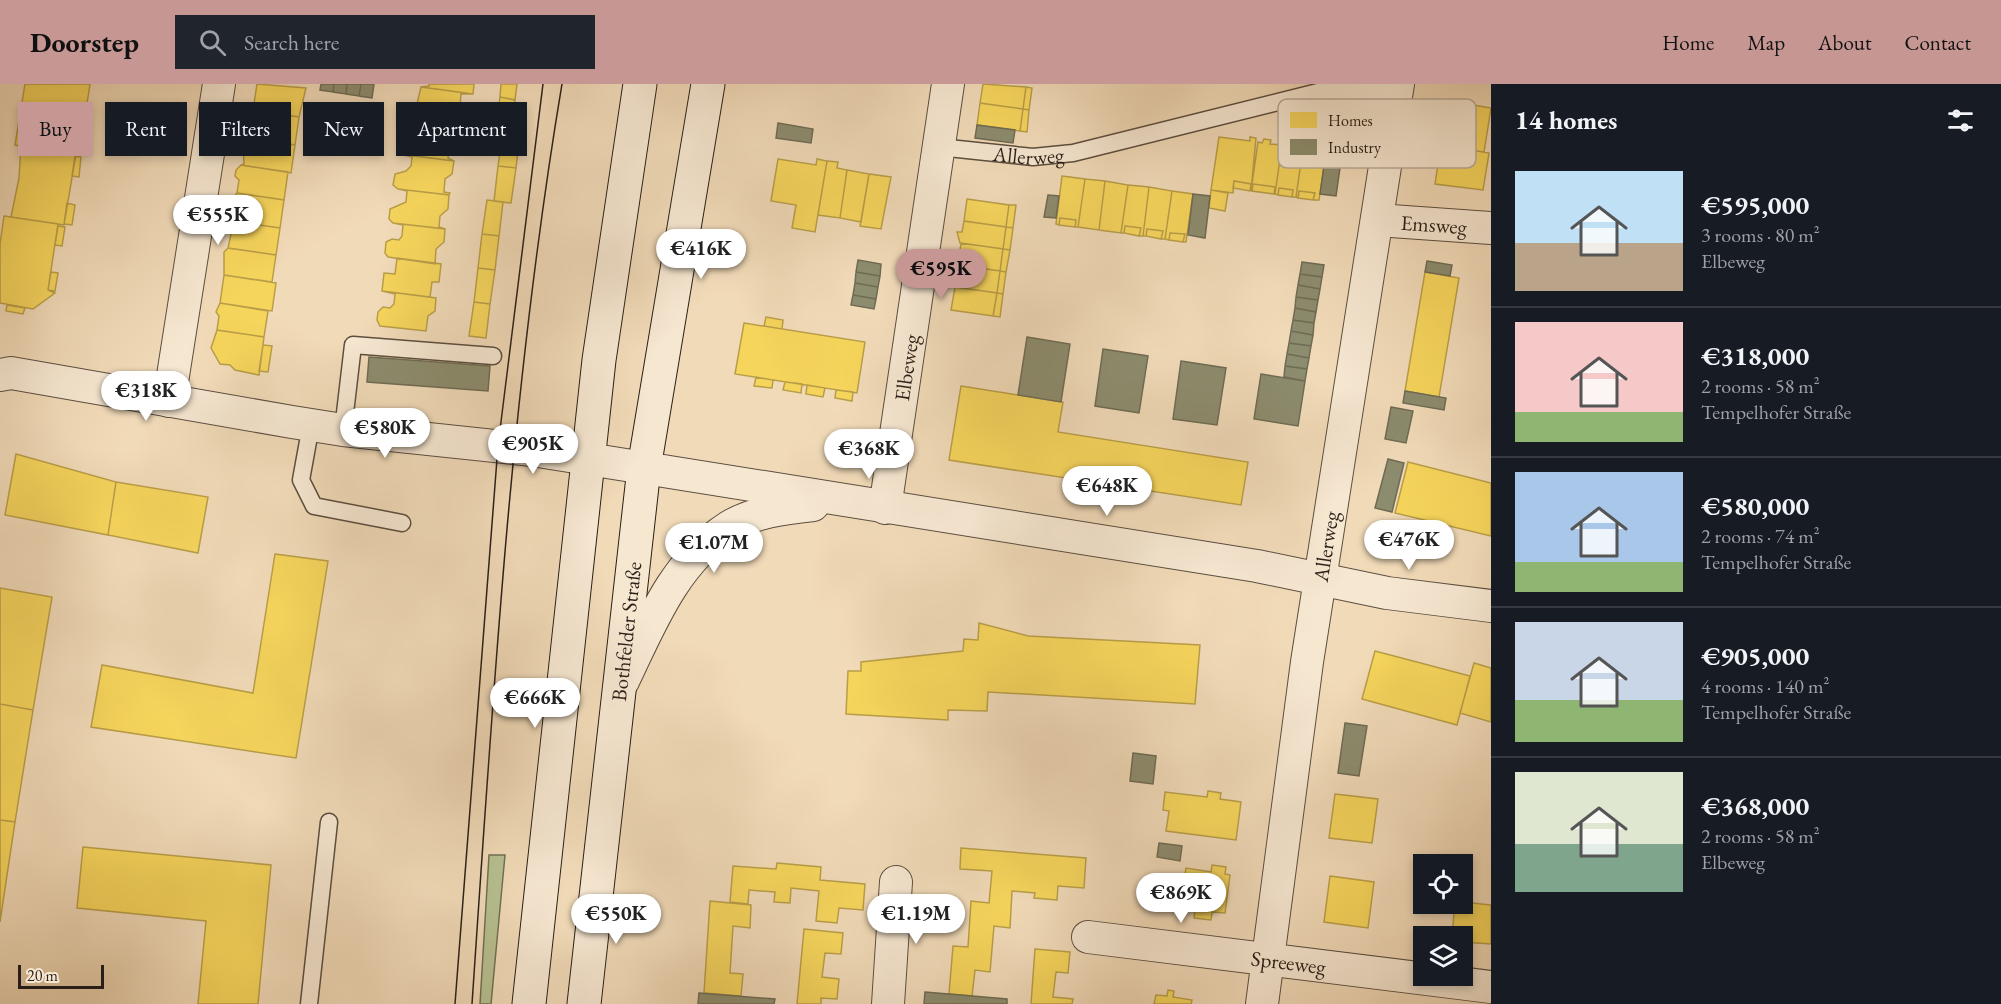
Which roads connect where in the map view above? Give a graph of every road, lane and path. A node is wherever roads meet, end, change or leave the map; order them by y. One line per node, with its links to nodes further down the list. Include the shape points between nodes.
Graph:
1 (219, 84): 14 (street)
2 (640, 84): 17 (main road, via 599,360)
3 (708, 84): 18 (main road, Bothfelder Straße)
4 (948, 84): 8 (street, Elbeweg)
5 (1398, 88): 6 (lane, Allerweg, via 1322,91)
6 (1290, 99)
7 (1278, 102): 8 (lane, Allerweg, via 1073,153 1033,157)
8 (939, 147): 20 (street, Elbeweg)
9 (1385, 168): 10 (street, Allerweg)
10 (1377, 220): 11 (street, Emsweg); 22 (street, Allerweg)
11 (1491, 228)
12 (493, 356): 16 (lane, via 353,345)
13 (0, 375): 14 (street, via 11,373)
14 (169, 401): 15 (street)
15 (311, 425): 16 (street); 21 (lane, via 301,480 314,506)
16 (343, 430): 17 (street)
17 (589, 459): 18 (street); 31 (main road)
18 (644, 468): 19 (street); 24 (main road, Bothfelder Straße)
19 (845, 501): 20 (street); 24 (street, via 776,509 730,526 684,566 648,628)
20 (885, 508): 22 (street)
21 (402, 523)
22 (1320, 579): 23 (street, via 1387,594); 28 (street, Allerweg)
23 (1491, 606)
24 (619, 690): 32 (main road, Bothfelder Straße)
25 (329, 822): 30 (lane)
26 (896, 882): 33 (street)
27 (1088, 937): 28 (street, Spreeweg)
28 (1268, 959): 29 (street, Spreeweg); 34 (street, Allerweg)
29 (1491, 987)
30 (309, 1004)
31 (529, 1004)
32 (584, 1004)
33 (888, 1004)
34 (1262, 1004)

